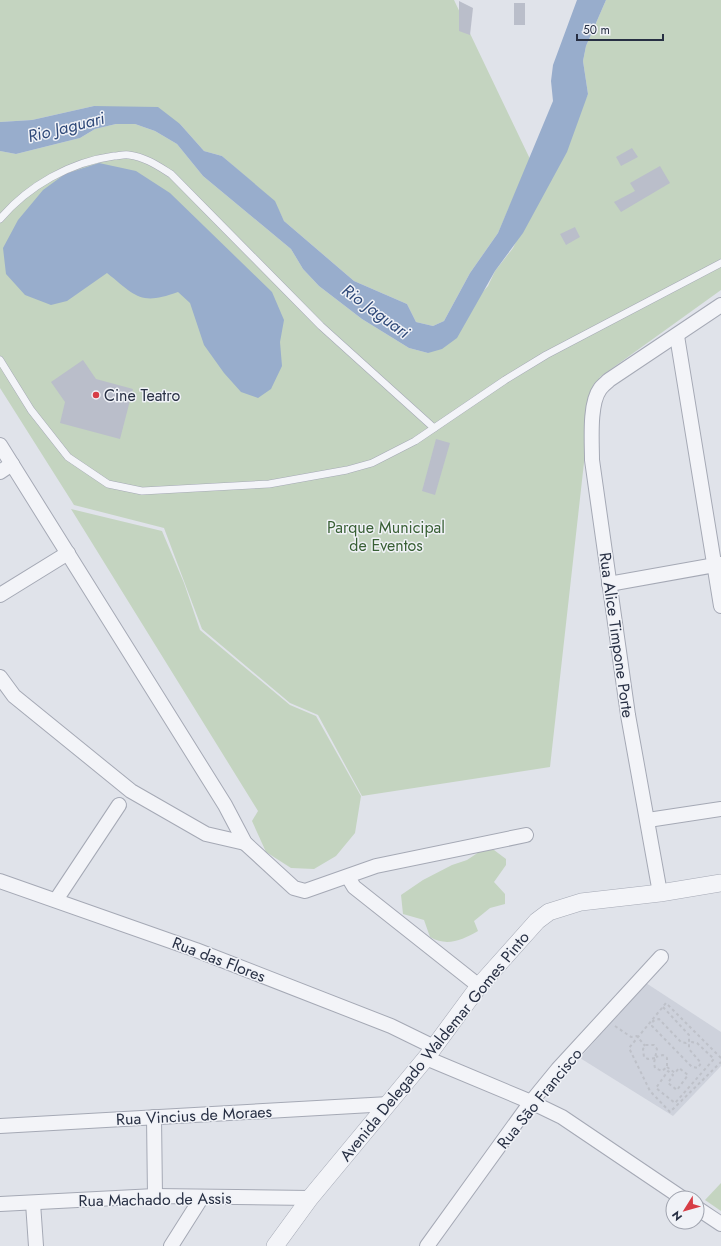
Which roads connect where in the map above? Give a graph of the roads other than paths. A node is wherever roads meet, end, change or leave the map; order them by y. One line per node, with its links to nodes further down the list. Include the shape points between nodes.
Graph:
1 (0, 219): 6 (lane, via 12,204 44,181 81,164 128,154 151,161 171,174 321,326)
2 (721, 263): 6 (lane, via 546,355)
3 (721, 305): 4 (street, Rua Alice Timpone Porte)
4 (677, 336): 11 (street); 12 (street, Rua Alice Timpone Porte, via 609,380 600,389 595,400 592,460)
5 (0, 360): 6 (lane, via 31,410 68,457 108,484 142,491 269,484 348,470 372,463)
6 (434, 428)
7 (0, 445): 8 (street)
8 (12, 464): 9 (street); 10 (street)
9 (0, 472)
10 (68, 553): 13 (street); 20 (street, via 221,798)
11 (718, 565): 12 (street); 14 (street)
12 (609, 584): 18 (street, Rua Alice Timpone Porte, via 628,715)
13 (0, 595)
14 (721, 606)
15 (0, 677): 20 (street, via 14,696 131,791 206,834)
16 (119, 805): 25 (street)
17 (721, 809): 18 (street)
18 (648, 820): 24 (street, Rua Alice Timpone Porte)
19 (526, 835): 21 (street, via 376,866)
20 (245, 843): 21 (street, via 294,888 306,891)
21 (348, 877): 27 (street, via 354,886)
22 (0, 881): 25 (street, Rua das Flores)
23 (721, 883): 24 (street, Avenida Delegado Waldemar Gomes Pinto)
24 (660, 893): 27 (street, Avenida Delegado Waldemar Gomes Pinto, via 581,902 549,912 528,931)
25 (56, 900): 28 (street, Rua das Flores, via 225,961 391,1026)
26 (661, 957): 29 (street, Rua São Francisco, via 558,1069)
27 (479, 986): 28 (street, Avenida Delegado Waldemar Gomes Pinto)
28 (430, 1052): 29 (street, Rua das Flores); 30 (street, Avenida Delegado Waldemar Gomes Pinto)
29 (532, 1102): 33 (street, Rua das Flores, via 562,1117); 44 (street, Rua São Francisco)
30 (389, 1104): 31 (street, Rua Vincius de Moraes); 36 (street, Avenida Delegado Waldemar Gomes Pinto)
31 (154, 1117): 32 (street, Rua Vincius de Moraes); 34 (street)
32 (0, 1126)
33 (670, 1190)
34 (155, 1196): 35 (street, Rua Machado de Assis); 37 (street, Rua Machado de Assis)
35 (202, 1197): 36 (street, Rua Machado de Assis); 42 (street)
36 (310, 1198): 43 (street, Avenida Delegado Waldemar Gomes Pinto)
37 (33, 1203): 38 (street, Rua Machado de Assis); 41 (street)
38 (0, 1204)
39 (705, 1213): 40 (street)
40 (721, 1224)
41 (36, 1246)
42 (171, 1246)
43 (275, 1246)
44 (426, 1246)

